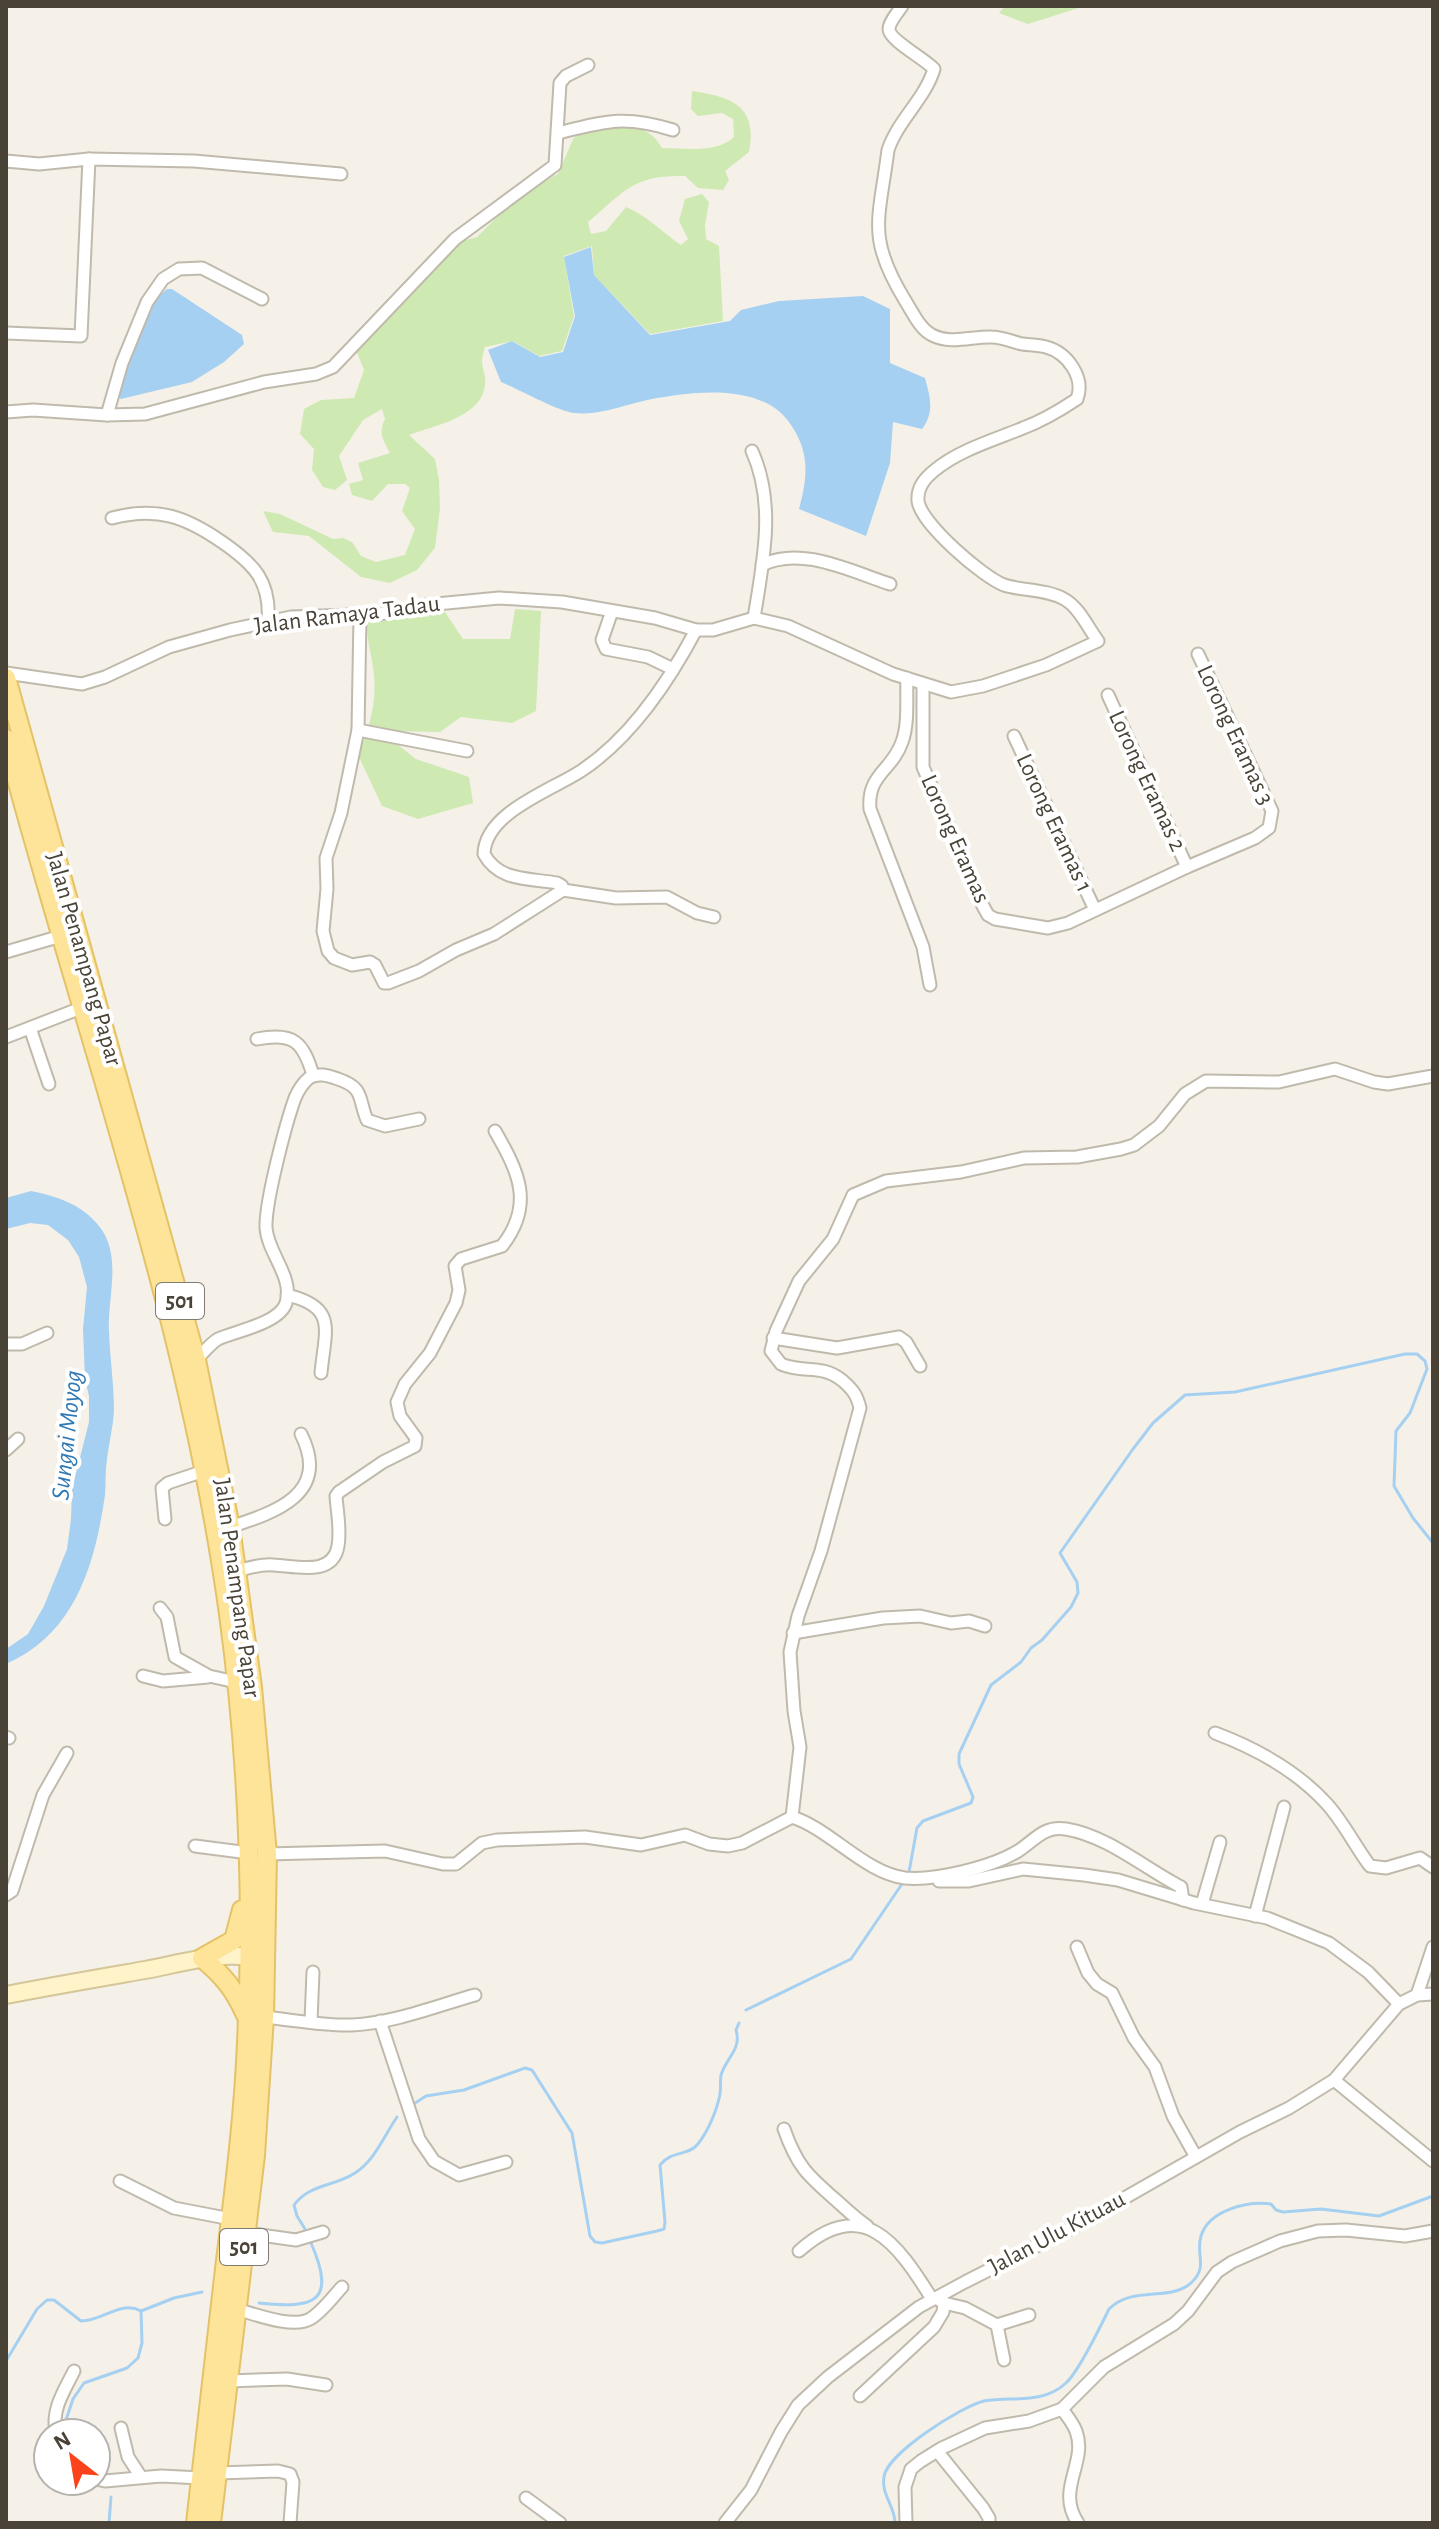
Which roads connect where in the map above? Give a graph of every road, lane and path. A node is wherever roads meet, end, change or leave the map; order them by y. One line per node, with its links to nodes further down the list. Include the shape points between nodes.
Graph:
1 (902, 6): 25 (street, via 889,33 934,69 888,150 877,228 887,268 931,335 952,340 994,337 1049,348 1071,365 1080,389 1077,399 1052,415 936,469 921,483 918,502 939,533 972,563 1001,584 1068,602 1098,641 983,686 951,692)
2 (588, 65): 4 (street, via 560,83)
3 (673, 130): 4 (street, via 630,120)
4 (558, 133): 11 (street, via 555,165 455,239 333,367 145,414)
5 (89, 159): 6 (street); 7 (street, via 194,161); 9 (street, via 81,336)
6 (6, 161)
7 (341, 174)
8 (262, 299): 11 (street, via 202,268 179,269 163,279 147,302)
9 (6, 333)
10 (6, 412): 11 (street)
11 (107, 415)
12 (752, 451): 14 (street, via 766,505)
13 (112, 518): 19 (street, via 151,512 212,533 261,577)
14 (762, 565): 15 (street, via 796,557); 18 (street)
15 (890, 584)
16 (612, 611): 17 (street, Jalan Ramaya Tadau, via 499,598); 20 (street, Jalan Ramaya Tadau); 22 (street, via 603,647)
17 (360, 616): 19 (street, Jalan Ramaya Tadau); 27 (street)
18 (754, 618): 20 (street); 24 (street, via 809,635)
19 (268, 622): 23 (street, Jalan Ramaya Tadau, via 169,647 82,684)
20 (696, 630): 22 (street)
21 (1198, 654): 31 (street, Lorong Eramas 3)
22 (673, 669): 33 (street, via 605,752 488,833 484,854 497,872 557,883)
23 (6, 676): 52 (main road, Jalan Penampang Papar / 501)
24 (907, 678): 25 (street); 38 (street, via 904,739 869,796 923,947)
25 (923, 684): 34 (street, Lorong Eramas, via 925,777 988,915 1048,928)
26 (1108, 695): 32 (street, Lorong Eramas 2)
27 (358, 730): 30 (street); 33 (street, via 325,865 324,940 334,958 352,965 370,962 384,983 396,982 494,934)
28 (1014, 736): 34 (street, Lorong Eramas 1)
29 (6, 739): 36 (main road, Jalan Penampang Papar / 501)
30 (467, 751)
31 (1272, 816): 32 (street, Lorong Eramas, via 1261,835)
32 (1187, 867): 34 (street, Lorong Eramas)
33 (563, 890): 35 (street, via 616,898 667,897)
34 (1095, 910)
35 (714, 917)
36 (61, 936): 37 (street); 39 (main road, Jalan Penampang Papar / 501)
37 (6, 952)
38 (930, 985)
39 (81, 1008): 40 (street); 58 (main road, Jalan Penampang Papar / 501, via 154,1254)
40 (30, 1028): 41 (street); 45 (street)
41 (6, 1037)
42 (257, 1039): 43 (street, via 295,1042 306,1052)
43 (313, 1075): 46 (street, via 357,1089 365,1116 373,1123 385,1126); 48 (street, via 295,1099 267,1218)
44 (1433, 1076): 50 (street, via 1388,1084 1335,1069 1279,1082 1206,1081 1185,1094 1159,1126 1134,1145 1077,1157 1024,1158 866,1187 850,1200 833,1239 799,1281)
45 (49, 1084)
46 (419, 1119)
47 (495, 1131): 61 (street, via 518,1176 517,1218 502,1246 461,1259 455,1266 456,1303 397,1402 415,1446 336,1496 338,1545 329,1560 309,1569 272,1564)
48 (287, 1295): 52 (street, via 278,1315 214,1341); 54 (street, via 310,1300 322,1312 326,1322)
49 (47, 1333): 51 (street, via 22,1344)
50 (773, 1338): 53 (street, via 837,1348 899,1337); 64 (street, via 771,1351 781,1364 828,1371 853,1390 860,1408)
51 (6, 1344)
52 (196, 1360): 60 (main road, Jalan Penampang Papar / 501)
53 (920, 1366)
54 (321, 1373)
55 (301, 1434): 60 (street, via 309,1456 308,1479 301,1491 282,1508)
56 (18, 1439): 57 (street)
57 (6, 1450)
58 (204, 1471): 59 (street, via 162,1488); 67 (main road, Jalan Penampang Papar / 501)
59 (165, 1519)
60 (230, 1527): 61 (main road, Jalan Penampang Papar / 501)
61 (238, 1571): 75 (main road, Jalan Penampang Papar / 501, via 252,1687)
62 (160, 1608): 66 (street, via 167,1617 175,1657)
63 (985, 1626): 64 (street, via 920,1616)
64 (793, 1633): 71 (street, via 790,1665 800,1747)
65 (143, 1676): 66 (street, via 163,1681)
66 (209, 1676): 67 (street)
67 (236, 1682): 75 (main road, Jalan Penampang Papar / 501)
68 (1215, 1733): 76 (street, via 1242,1742 1303,1783 1325,1802 1370,1866 1386,1868 1420,1858)
69 (67, 1753): 79 (street, via 43,1795 12,1891)
70 (1284, 1807): 83 (street)
71 (792, 1817): 75 (street, via 728,1846 685,1835 641,1845 585,1837 497,1840 482,1843 456,1864 385,1851); 78 (street, via 892,1874)
72 (1220, 1842): 82 (street)
73 (195, 1846): 75 (street)
74 (1017, 1851): 77 (street); 78 (street, via 955,1873); 81 (street, via 1052,1828 1080,1833 1181,1887)
75 (258, 1853): 80 (main road, Jalan Penampang Papar / 501); 88 (main road, Jalan Penampang Papar / 501)
76 (1433, 1867)
77 (1005, 1872): 78 (street, via 969,1881); 81 (street, via 1023,1869 1118,1880)
78 (919, 1878)
79 (6, 1895)
80 (250, 1898): 86 (main road, Jalan Penampang Papar / 501); 87 (main road, via 234,1940)
81 (1183, 1900): 82 (street)
82 (1202, 1904): 83 (street)
83 (1255, 1916): 94 (street, via 1329,1943)
84 (1077, 1947): 100 (street, via 1088,1973 1112,1993 1155,2067 1166,2101)
85 (1433, 1947): 93 (street)
86 (250, 1957): 87 (main road); 88 (main road); 95 (main road, Jalan Penampang Papar / 501)
87 (202, 1958): 91 (main road); 95 (main road)
88 (266, 1969): 95 (main road, Jalan Penampang Papar / 501)
89 (313, 1972): 96 (street)
90 (1433, 1994): 93 (street, Jalan Ulu Kituau)
91 (6, 1995)
92 (475, 1995): 97 (street)
93 (1417, 1995): 94 (street, Jalan Ulu Kituau)
94 (1399, 2004): 98 (street, Jalan Ulu Kituau)
95 (256, 2018): 96 (street); 104 (main road, Jalan Penampang Papar / 501); 108 (main road, Jalan Penampang Papar / 501, via 255,2155)
96 (311, 2021): 97 (street)
97 (380, 2021): 102 (street, via 419,2139 434,2161 459,2175)
98 (1334, 2080): 100 (street, Jalan Ulu Kituau); 101 (street)
99 (784, 2129): 107 (street, via 803,2171 851,2216)
100 (1196, 2157): 112 (street, Jalan Ulu Kituau)
101 (1433, 2161)
102 (506, 2162)
103 (120, 2181): 104 (street, via 174,2208)
104 (231, 2219): 110 (main road, Jalan Penampang Papar / 501)
105 (1433, 2231): 121 (street, via 1405,2236 1318,2231 1232,2262 1217,2272 1174,2324 1104,2367)
106 (323, 2232): 108 (street, via 296,2240)
107 (880, 2234): 109 (street, via 846,2225 817,2235); 112 (street)
108 (245, 2241): 110 (main road, via 234,2265); 113 (main road, Jalan Penampang Papar / 501)
109 (799, 2251)
110 (226, 2265): 125 (main road, Jalan Penampang Papar / 501)
111 (342, 2287): 113 (street, via 307,2321 285,2322)
112 (937, 2300): 115 (street); 120 (street, via 943,2312 934,2327); 133 (street, Jalan Ulu Kituau, via 828,2377 798,2405 751,2490)
113 (236, 2309): 118 (main road, Jalan Penampang Papar / 501)
114 (1029, 2315): 115 (street)
115 (997, 2325): 116 (street)
116 (1004, 2360)
117 (74, 2371): 122 (street)
118 (228, 2381): 119 (street, via 287,2379); 125 (main road, Jalan Penampang Papar / 501)
119 (326, 2385)
120 (860, 2396)
121 (1062, 2409): 124 (street, via 985,2428); 136 (street, via 1076,2429 1068,2499)
122 (55, 2417)
123 (121, 2428): 126 (street, via 128,2457)
124 (937, 2451): 134 (street, via 911,2469 904,2501); 135 (street)
125 (209, 2476): 126 (street); 129 (main road, Jalan Penampang Papar / 501); 130 (main road, Jalan Penampang Papar / 501); 131 (street, via 290,2474)
126 (141, 2477): 127 (street)
127 (112, 2480)
128 (526, 2498): 132 (street)
129 (196, 2523)
130 (211, 2523)
131 (290, 2523)
132 (560, 2523)
133 (725, 2523)
134 (906, 2523)
135 (989, 2523)
136 (1078, 2523)

